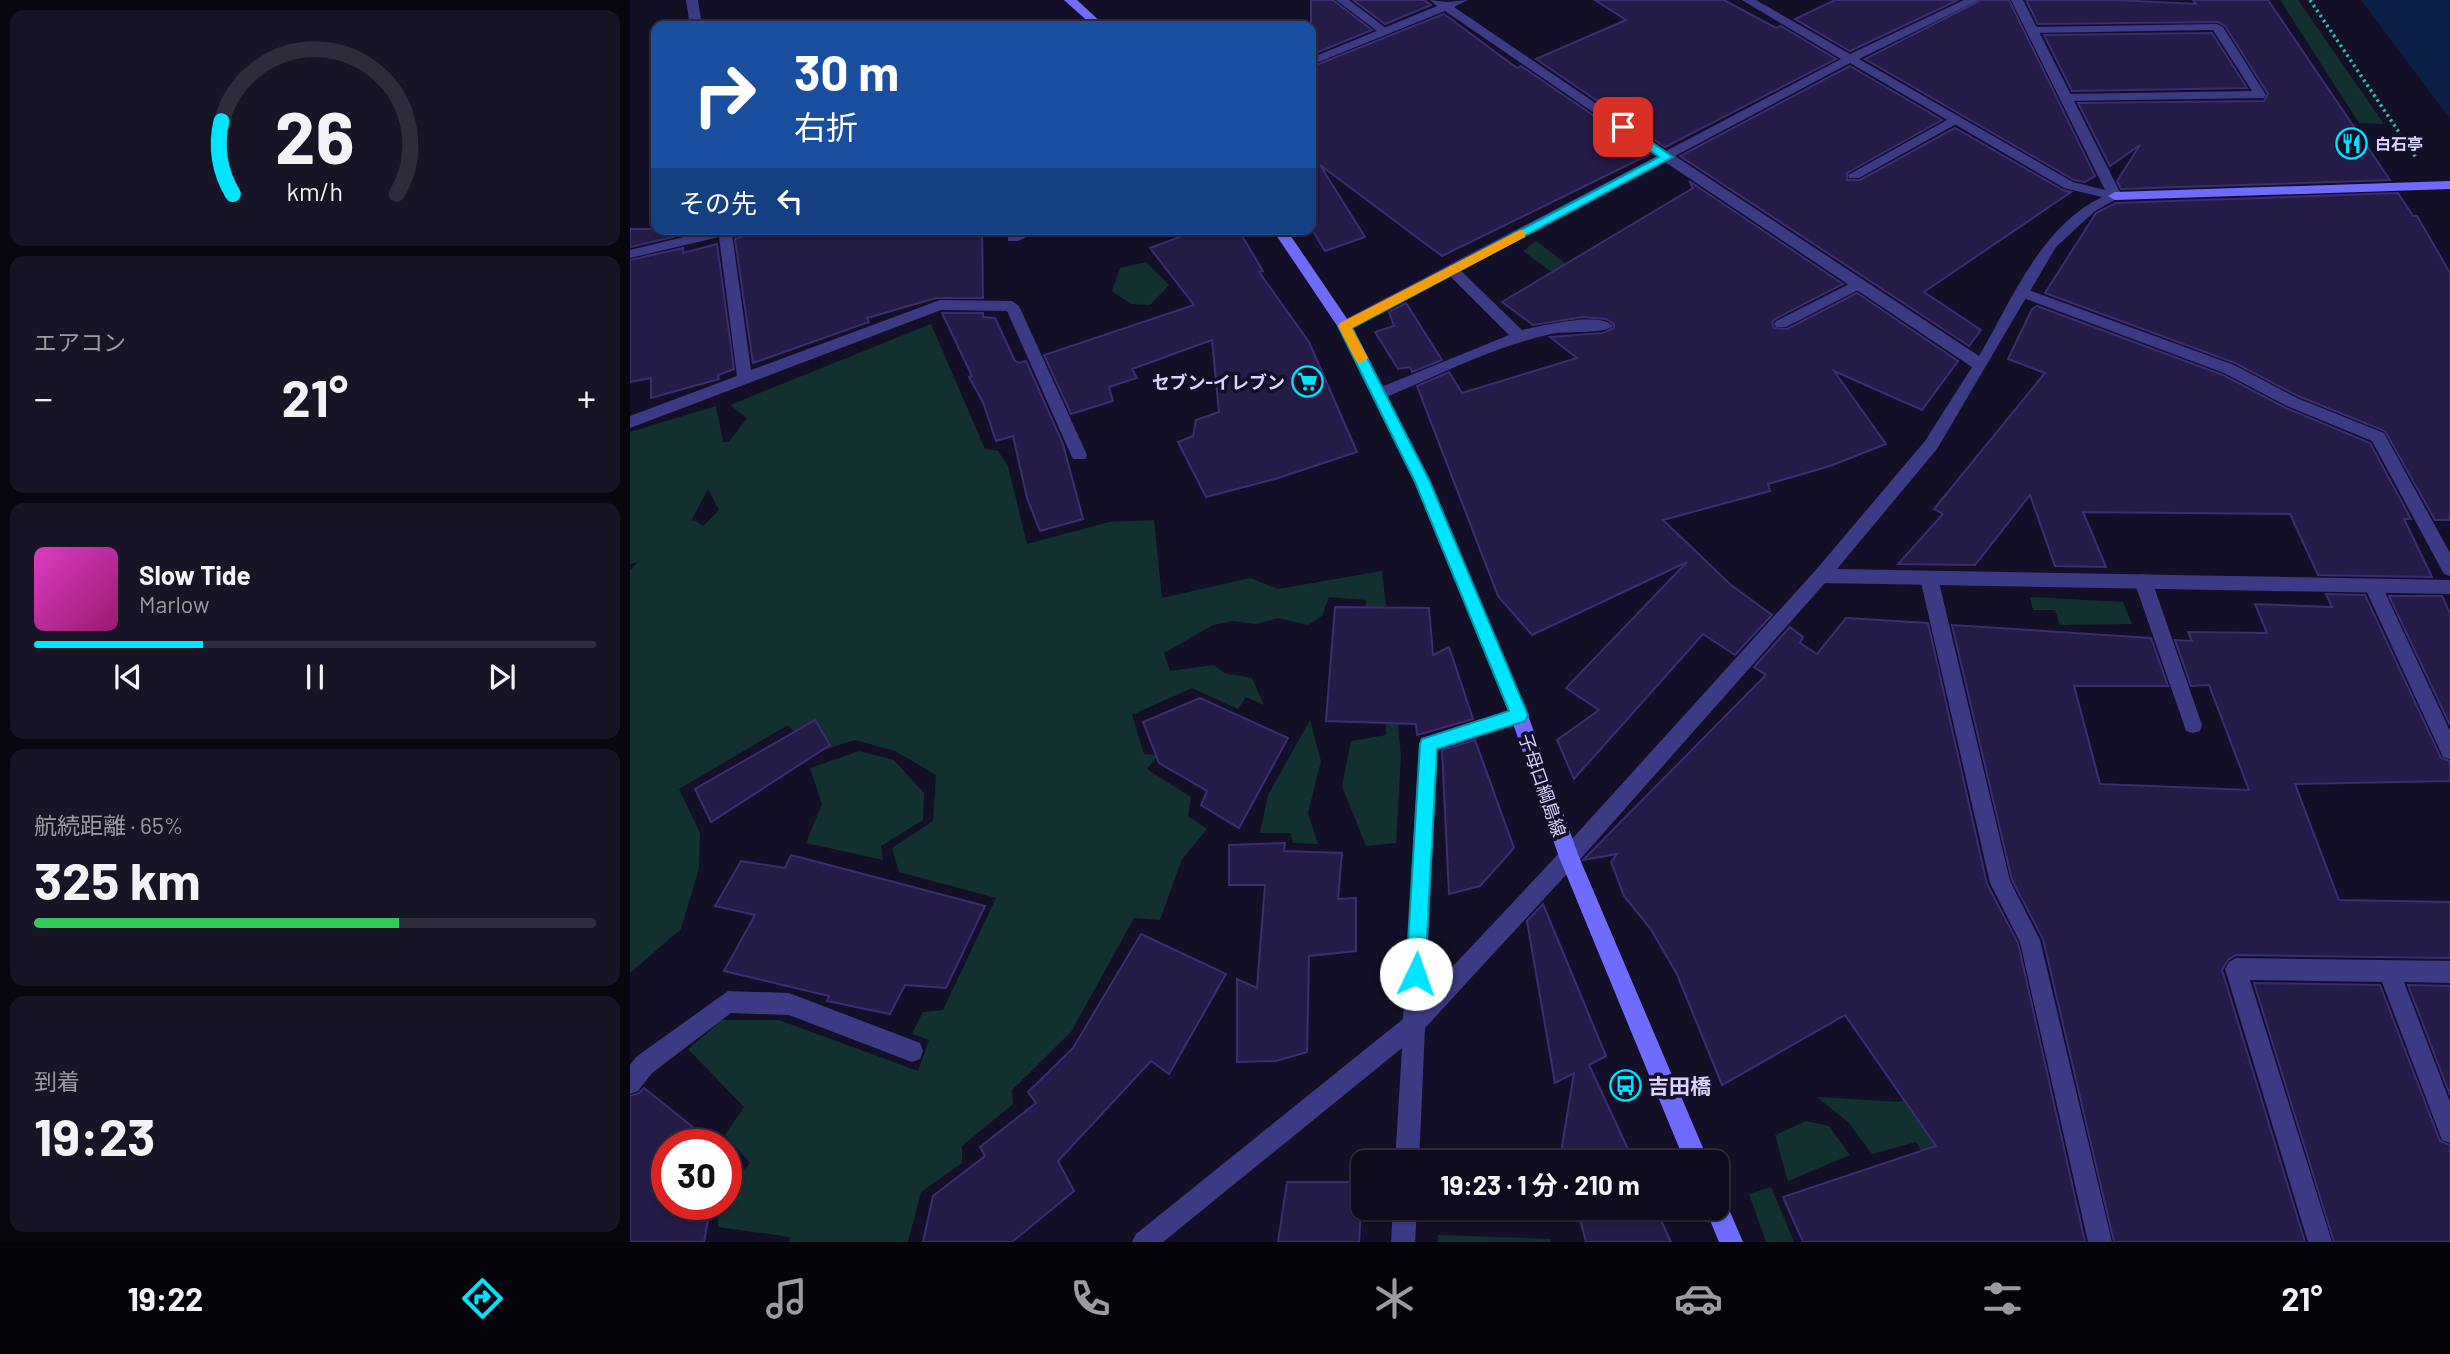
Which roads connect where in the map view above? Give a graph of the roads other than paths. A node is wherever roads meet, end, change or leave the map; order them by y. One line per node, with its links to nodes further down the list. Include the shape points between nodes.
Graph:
1 (692, 0): 9 (street)
2 (1070, 0): 10 (main road)
3 (1342, 0): 12 (street)
4 (1461, 0): 8 (street)
5 (1748, 0): 14 (street)
6 (1973, 0): 14 (street)
7 (2017, 0): 11 (street)
8 (1441, 3): 12 (street); 17 (street)
9 (695, 21)
10 (1093, 21)
11 (2032, 30): 15 (street); 15 (street, via 2217,27 2260,95)
12 (1385, 32): 13 (street)
13 (1316, 60)
14 (1849, 60): 16 (street); 17 (street)
15 (2066, 98): 20 (street)
16 (1954, 120): 18 (street); 20 (street, via 2069,186)
17 (1667, 157): 27 (street); 28 (street)
18 (1854, 175)
19 (2443, 185): 20 (main road)
20 (2115, 196): 29 (street, via 2090,208 2051,244)
21 (713, 235): 26 (street)
22 (730, 235): 35 (street)
23 (1021, 235): 25 (street)
24 (1283, 235): 31 (main road, 子母口綱島線)
25 (1013, 238)
26 (630, 254)
27 (1452, 270): 31 (street); 33 (street)
28 (1859, 284): 30 (street); 34 (street)
29 (2023, 293): 34 (street); 39 (street, via 2229,369 2292,402 2378,437)
30 (1781, 324)
31 (1345, 326): 36 (main road, 子母口綱島線)
32 (1606, 326): 33 (street, via 1566,326)
33 (1519, 336): 36 (street)
34 (1981, 365): 40 (street, via 1931,445)
35 (745, 379): 37 (street); 38 (street, via 940,305 1012,306)
36 (1379, 394): 45 (main road, 子母口綱島線, via 1423,482)
37 (630, 422)
38 (1079, 456)
39 (2450, 569)
40 (1821, 576): 41 (street); 48 (street)
41 (1929, 578): 42 (street); 62 (street, via 2000,883 2030,940)
42 (2143, 581): 43 (street); 46 (street)
43 (2374, 586): 44 (street); 47 (street)
44 (2450, 587)
45 (1519, 715): 48 (main road, 子母口綱島線); 51 (street, via 1428,744)
46 (2193, 725)
47 (2450, 751)
48 (1569, 857): 51 (street); 56 (main road, 子母口綱島線)
49 (2389, 971): 50 (street); 54 (street); 63 (street, via 2236,969)
50 (2450, 972)
51 (1413, 1025): 55 (street); 59 (street)
52 (912, 1051): 53 (street, via 789,1004 728,1002 644,1065)
53 (630, 1083)
54 (2450, 1132)
55 (1408, 1150)
56 (1692, 1150)
57 (1404, 1220): 60 (street)
58 (1722, 1220): 61 (main road)
59 (1144, 1242)
60 (1403, 1242)
61 (1731, 1242)
62 (2100, 1242)
63 (2320, 1242)

